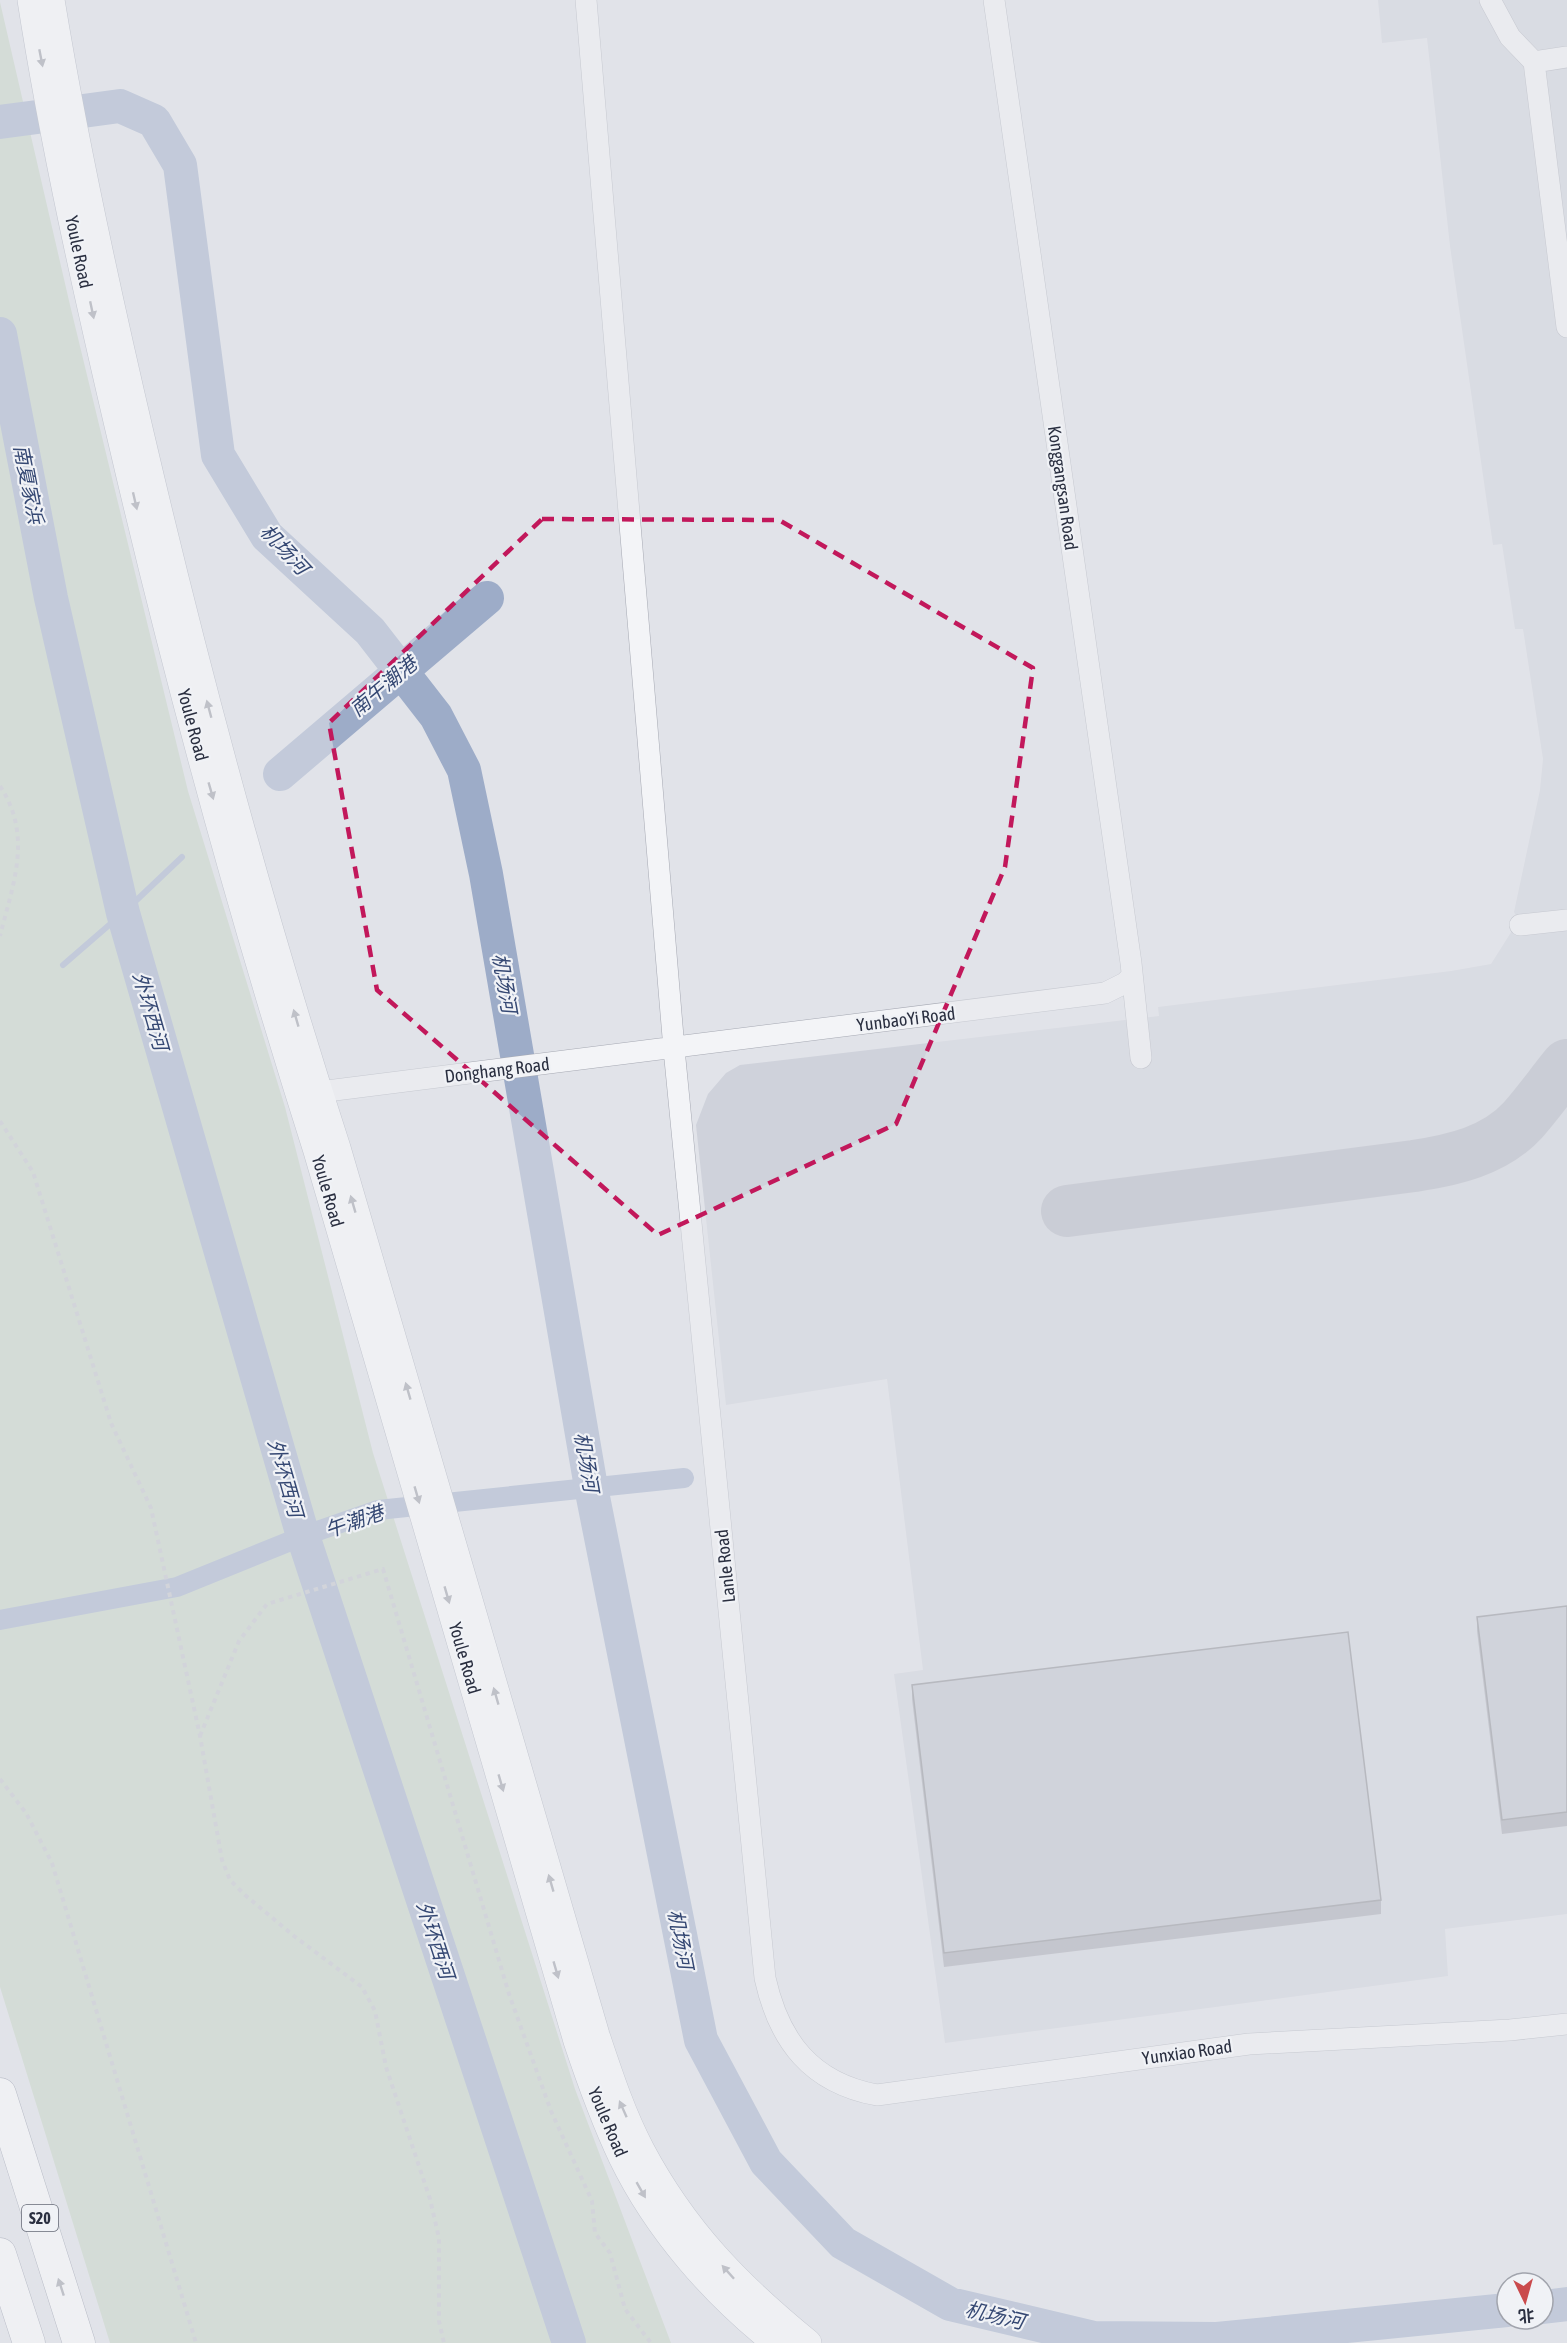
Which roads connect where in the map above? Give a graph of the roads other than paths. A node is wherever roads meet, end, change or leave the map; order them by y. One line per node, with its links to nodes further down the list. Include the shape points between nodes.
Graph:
1 (31, 0): 16 (main road, Youle Road, one-way to 16, via 68,200 151,566 201,755)
2 (51, 0): 16 (main road, Youle Road, one-way to 2, via 170,561 87,197)
3 (586, 0): 13 (street, Lanle Road)
4 (994, 0): 12 (street, Konggangsan Road)
5 (1490, 0): 7 (street, via 1510,37)
6 (1567, 57): 7 (street)
7 (1534, 62): 8 (street)
8 (1560, 216): 9 (street)
9 (1567, 327)
10 (1567, 920): 11 (street)
11 (1520, 925)
12 (1132, 976): 13 (street, YunbaoYi Road, via 1105,993); 14 (street, Konggangsan Road)
13 (674, 1049): 16 (street, Donghang Road); 18 (street, Lanle Road, via 765,1978 771,2007 783,2031)
14 (1141, 1058)
15 (362, 1083): 16 (street)
16 (309, 1094): 21 (main road, Youle Road, via 439,1536 619,2101 640,2149 668,2197 734,2278)
17 (1567, 2024): 18 (street, Yunxiao Road, via 1490,2032 1249,2044 888,2095 858,2092)
18 (815, 2069)
19 (0, 2094): 23 (highway, S20, one-way to 19)
20 (0, 2254): 22 (highway)
21 (768, 2328): 24 (main road, Youle Road)
22 (29, 2343)
23 (79, 2343)
24 (808, 2343)

